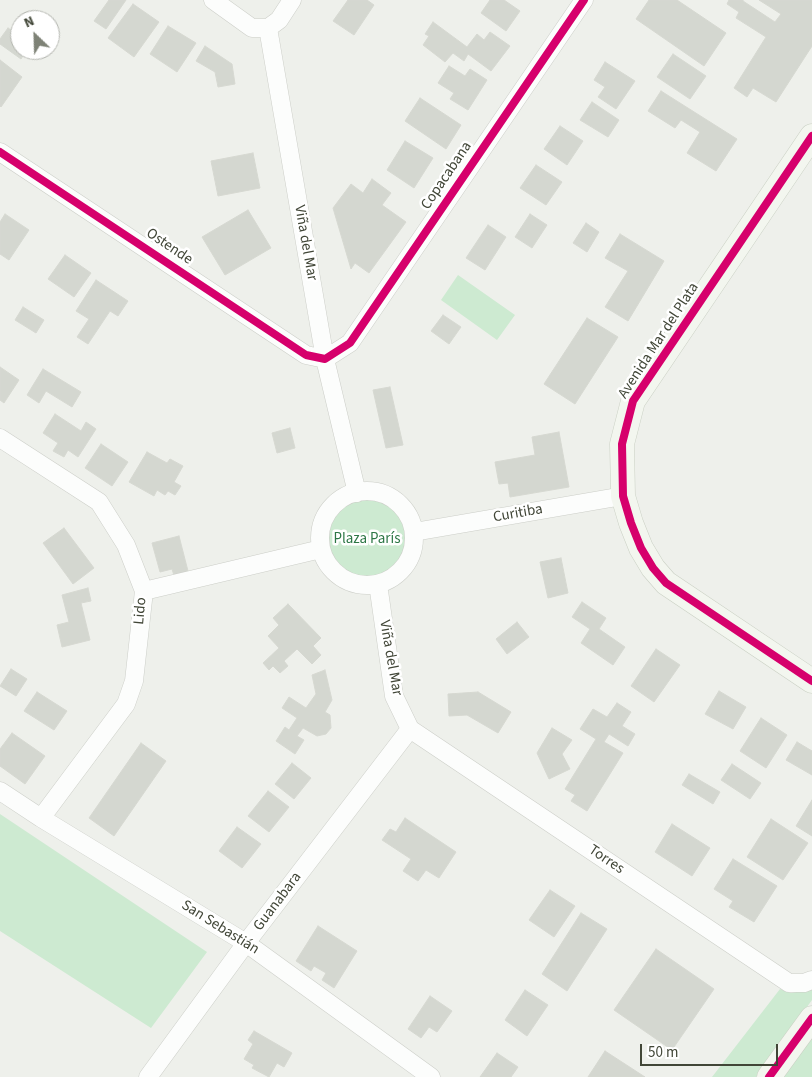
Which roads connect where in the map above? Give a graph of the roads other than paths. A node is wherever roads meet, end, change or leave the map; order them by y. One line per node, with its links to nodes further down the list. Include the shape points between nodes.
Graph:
1 (212, 0): 4 (street, via 252,28)
2 (292, 0): 4 (street, via 279,20)
3 (584, 0): 7 (street, Copacabana, via 350,343)
4 (268, 28): 7 (street, Viña del Mar)
5 (812, 136): 10 (street, Avenida Mar del Plata, via 633,402 622,444)
6 (0, 152): 7 (street, Ostende, via 306,355)
7 (325, 359): 9 (street, Viña del Mar)
8 (0, 438): 14 (street, Lido, via 99,502 126,545)
9 (357, 493): 11 (street, via 387,496 409,517); 12 (street, via 343,498 324,520 320,534)
10 (622, 496): 11 (street, Curitiba); 15 (street, Avenida Mar del Plata, via 642,548 666,583)
11 (414, 532): 13 (street, via 409,559 390,579)
12 (321, 549): 13 (street, via 336,574 349,582); 14 (street)
13 (378, 584): 16 (street, Viña del Mar, via 394,696)
14 (144, 592): 18 (street, Lido, via 134,681 126,704)
15 (812, 681)
16 (410, 729): 19 (street, Guanabara); 20 (street, Torres, via 789,983)
17 (0, 791): 18 (street, San Sebastián)
18 (41, 818): 19 (street, San Sebastián)
19 (246, 943): 22 (street, Guanabara); 23 (street, San Sebastián)
20 (808, 982)
21 (812, 1018): 24 (street)
22 (148, 1077)
23 (431, 1077)
24 (769, 1077)

